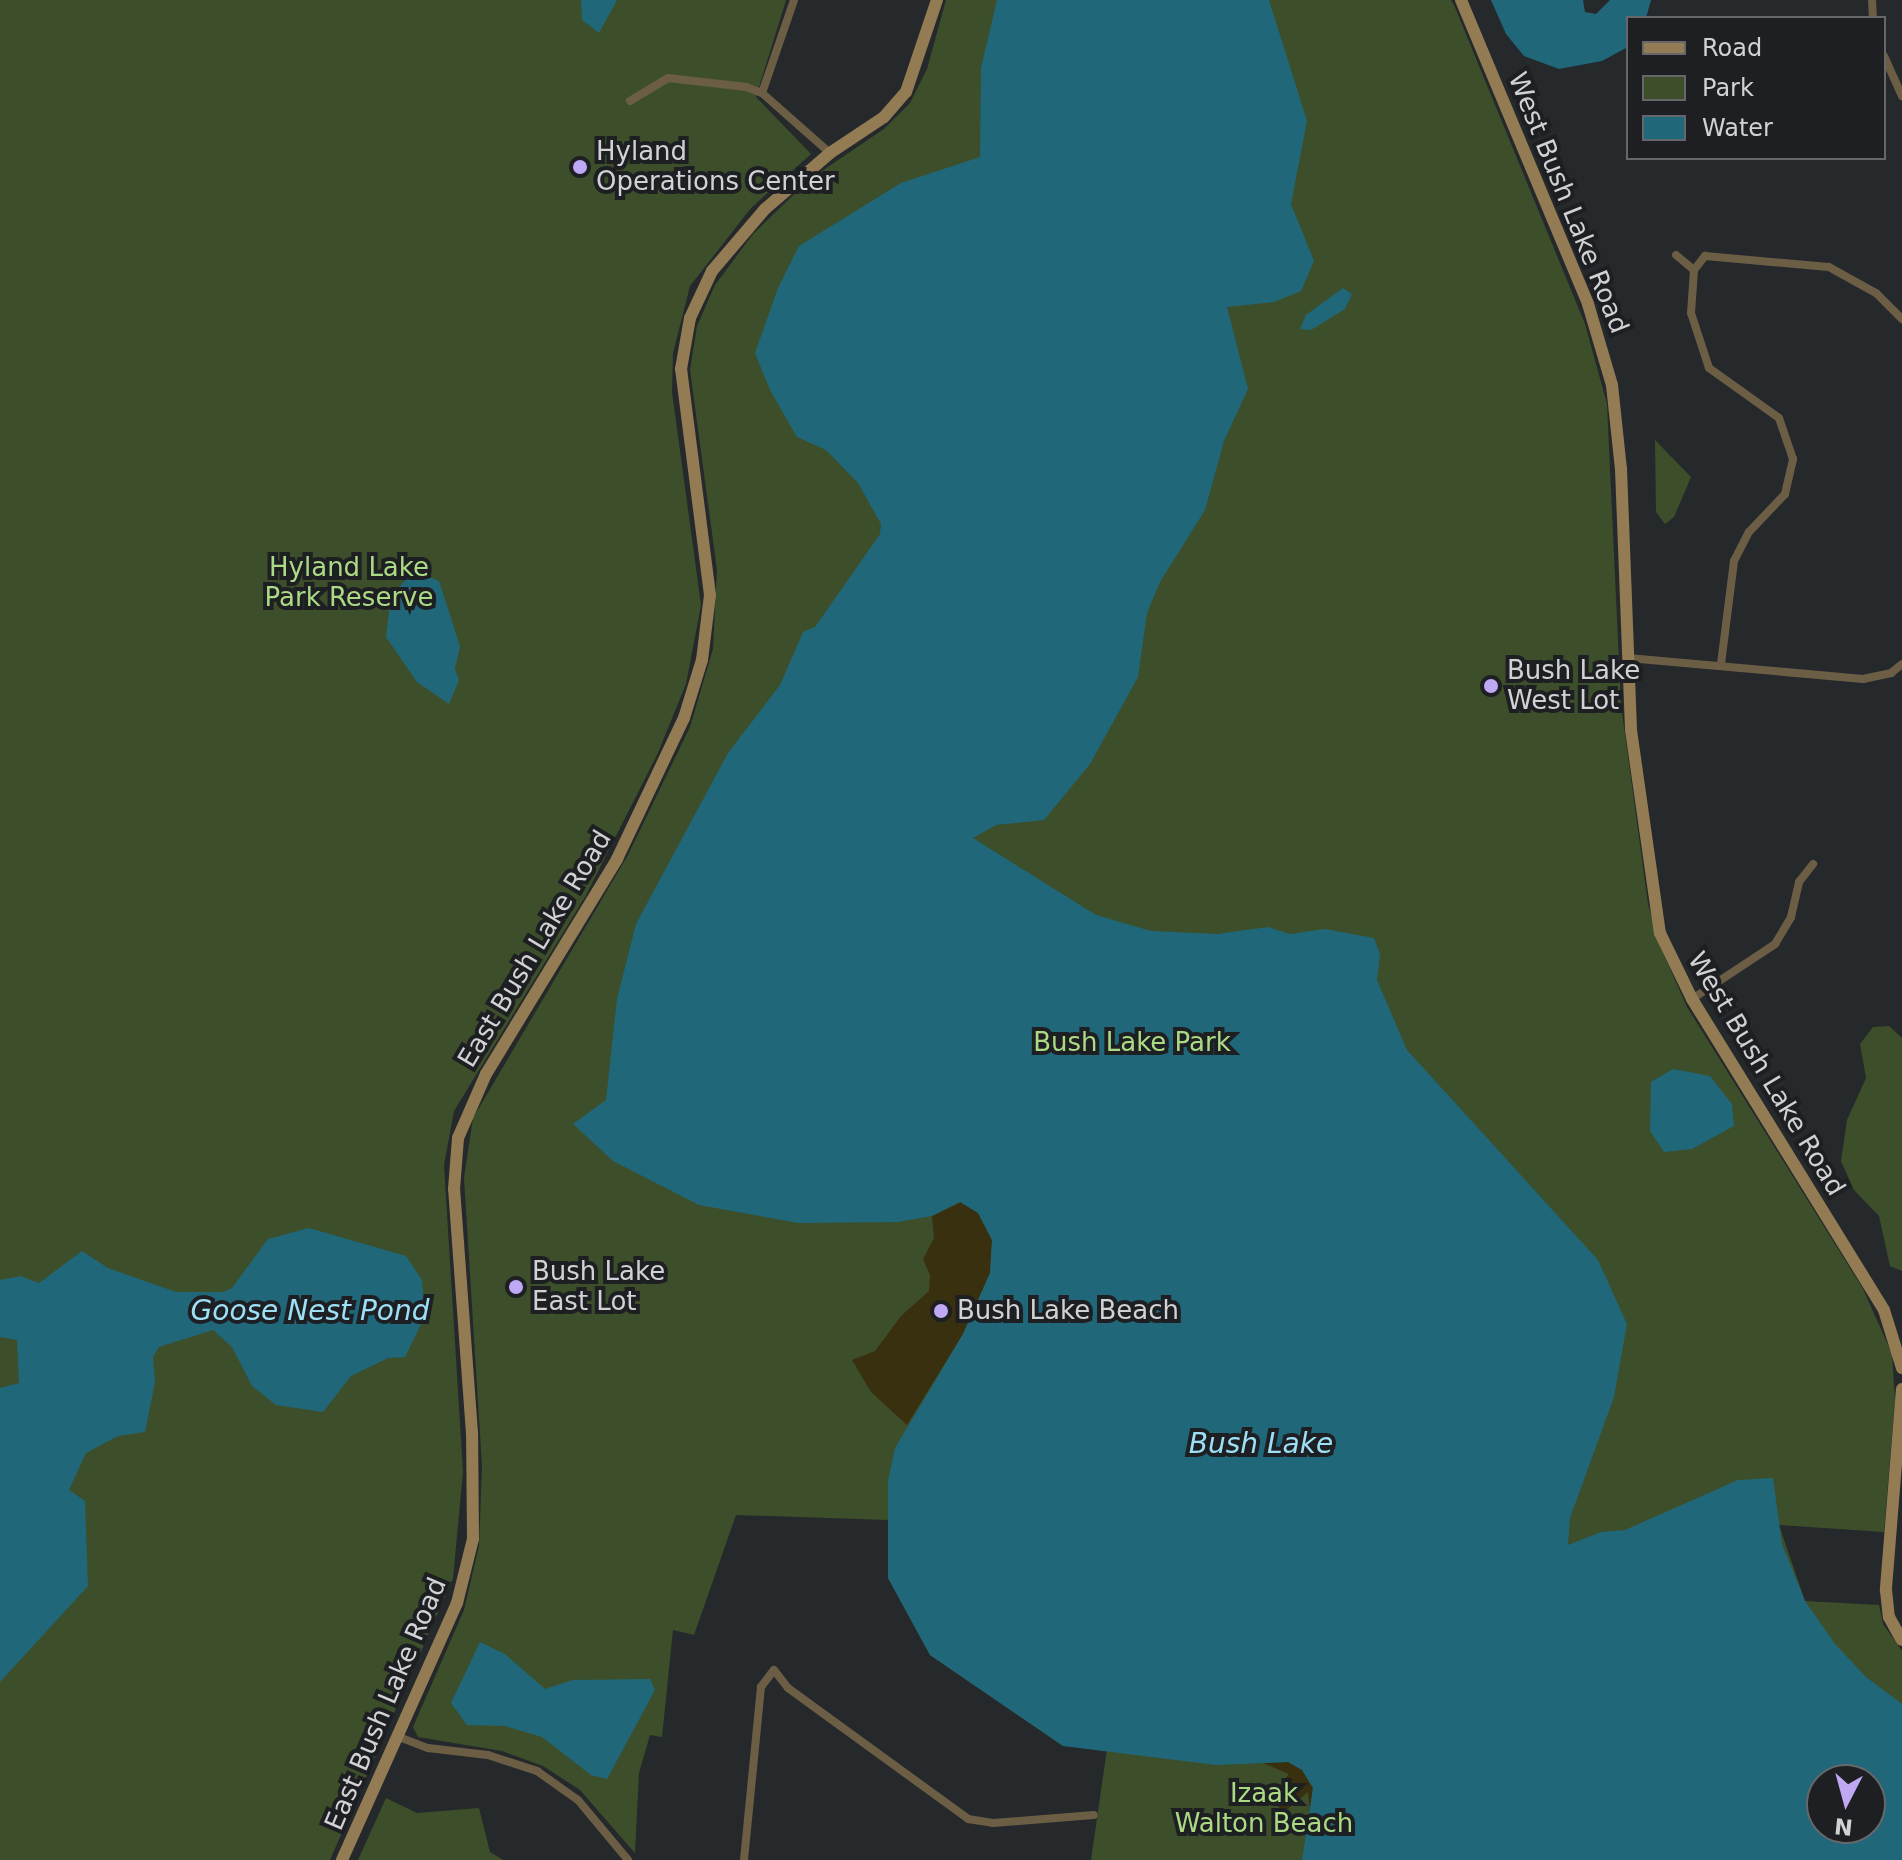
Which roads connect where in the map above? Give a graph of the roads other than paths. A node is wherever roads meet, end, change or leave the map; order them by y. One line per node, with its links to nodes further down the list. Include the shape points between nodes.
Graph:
1 (794, 0): 5 (street)
2 (937, 0): 8 (street, East Bush Lake Road, via 906,92 884,117)
3 (1461, 0): 12 (street, West Bush Lake Road, via 1602,344 1619,427)
4 (1886, 68): 6 (street)
5 (762, 93): 7 (street, via 668,78); 8 (street)
6 (1902, 96)
7 (630, 101)
8 (830, 153): 20 (street, East Bush Lake Road, via 741,234 712,271 690,318 681,369 710,595 694,689 617,859 486,1074 458,1138 454,1189 472,1433 473,1539 457,1603)
9 (1676, 255): 10 (street)
10 (1694, 270): 11 (street, via 1705,256 1829,267 1876,293); 13 (street, via 1691,313 1709,368 1779,418 1793,459 1785,494 1749,532 1734,561)
11 (1902, 319)
12 (1628, 658): 13 (street); 16 (street, West Bush Lake Road, via 1631,730 1653,904 1670,960)
13 (1721, 664): 14 (street, via 1863,679 1891,673)
14 (1902, 664)
15 (1813, 864): 16 (street, via 1799,882 1791,917 1775,944)
16 (1692, 999): 17 (street, West Bush Lake Road, via 1884,1310)
17 (1902, 1368)
18 (1902, 1389): 19 (street, via 1886,1590 1889,1617)
19 (1902, 1640)
20 (399, 1737): 22 (street, East Bush Lake Road); 23 (street, via 537,1771 578,1800)
21 (1094, 1815): 24 (street, via 993,1823 968,1819 788,1688 774,1670 761,1687)
22 (342, 1860)
23 (628, 1860)
24 (744, 1860)

